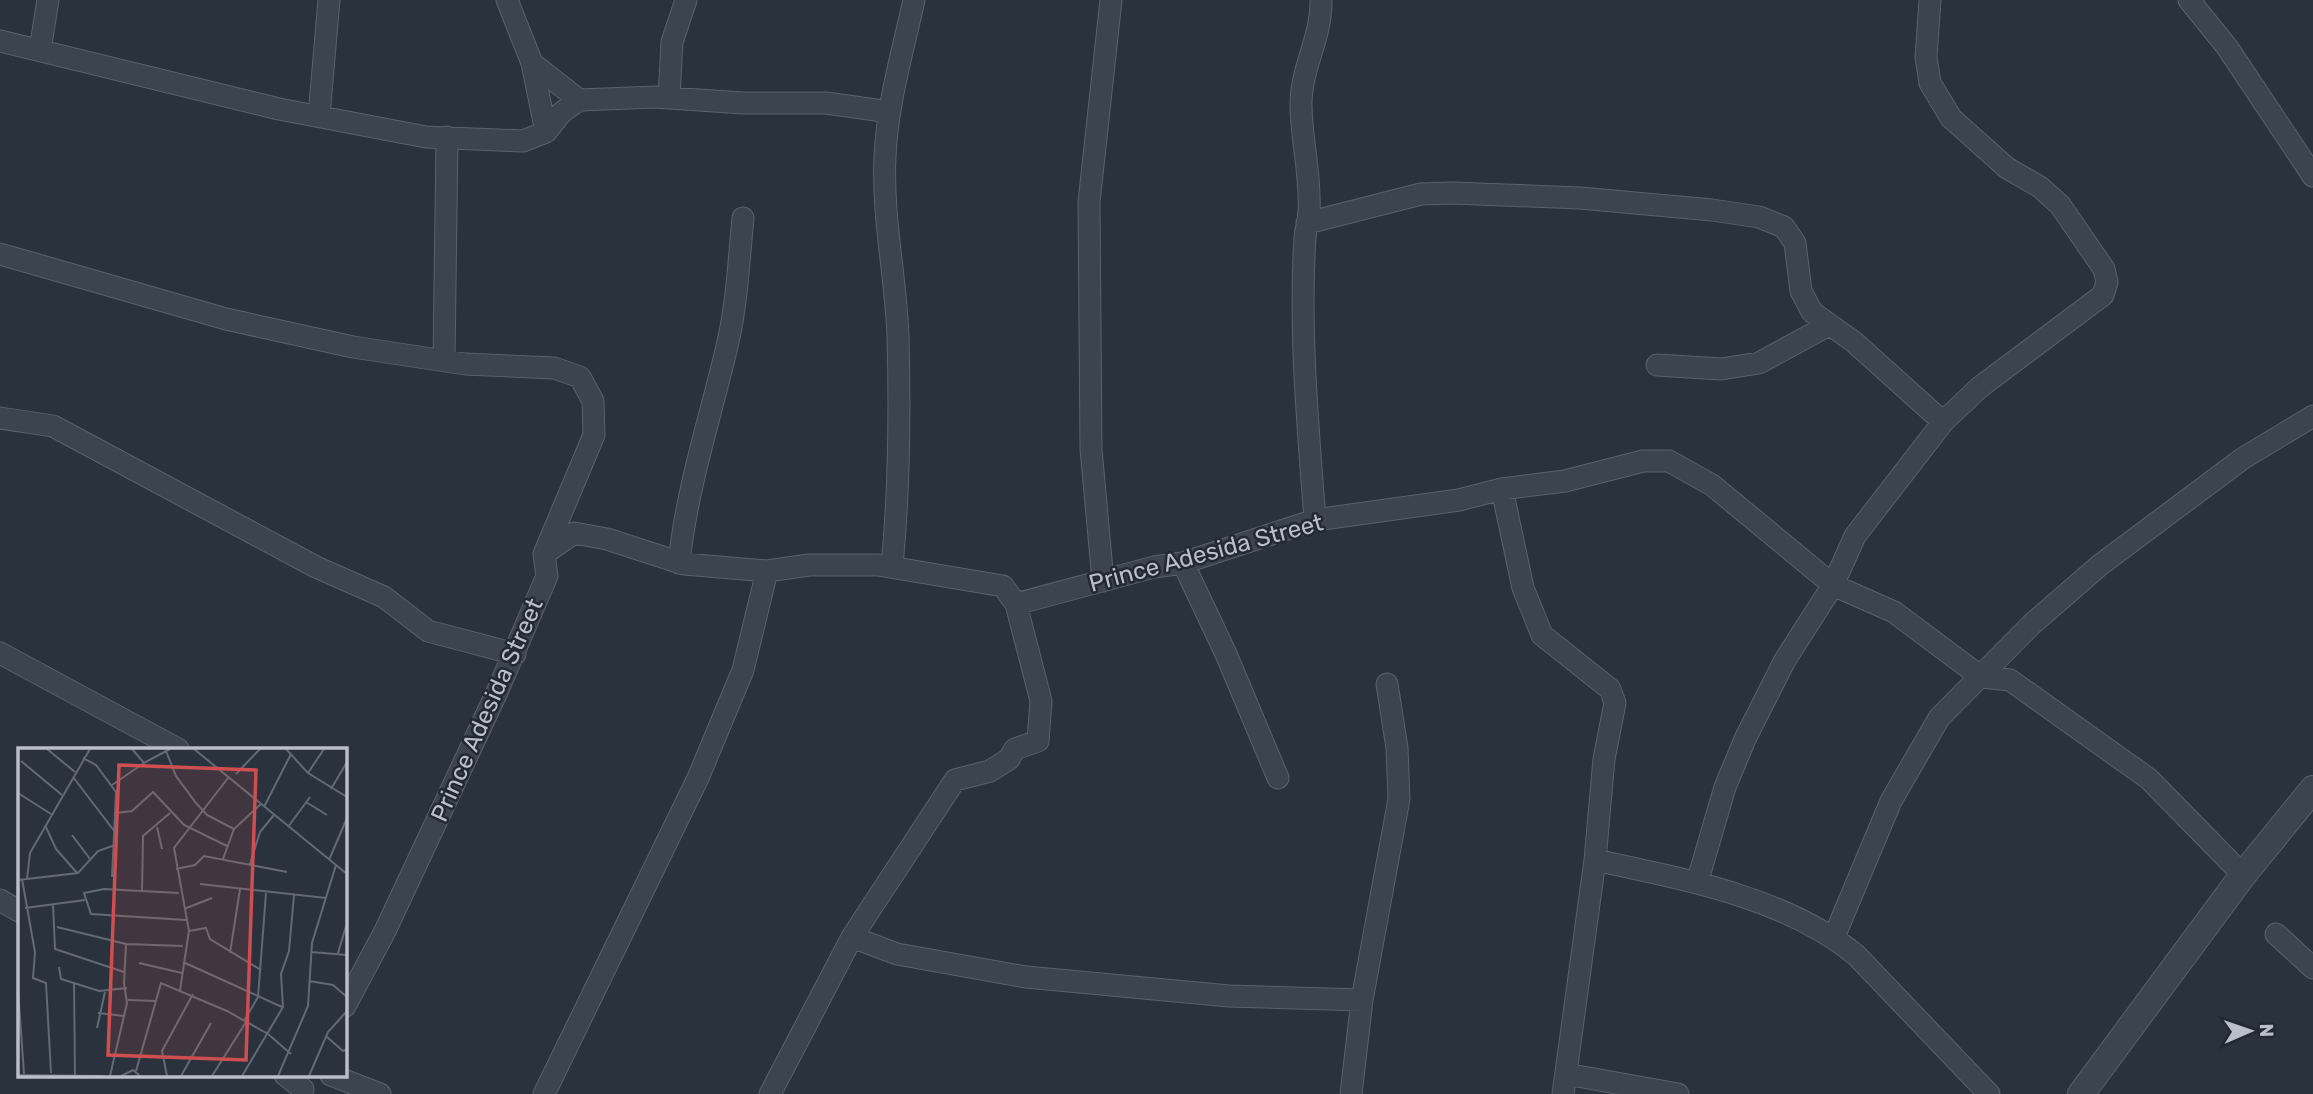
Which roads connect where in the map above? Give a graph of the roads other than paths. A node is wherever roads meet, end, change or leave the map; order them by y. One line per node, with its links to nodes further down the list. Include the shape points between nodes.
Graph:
1 (48, 0): 11 (street)
2 (329, 0): 16 (street)
3 (507, 0): 12 (street)
4 (686, 0): 13 (street, via 673,42)
5 (914, 0): 15 (street)
6 (1111, 0): 36 (street, via 1089,202 1091,449)
7 (1321, 0): 21 (street, via 1322,23 1303,77 1301,104 1310,212)
8 (1930, 0): 28 (street, via 1926,57 1930,83 1951,118 2007,169 2040,187 2060,205 2104,269 2107,282 2103,295 1980,387)
9 (2189, 0): 19 (street, via 2227,47)
10 (0, 41): 11 (street)
11 (40, 50): 16 (street)
12 (532, 62): 14 (street); 17 (street)
13 (670, 98): 14 (street); 15 (street, via 826,103)
14 (579, 100): 17 (street)
15 (890, 111): 34 (street, via 885,157 898,335)
16 (319, 116): 18 (street)
17 (546, 132): 18 (street, via 523,141)
18 (447, 137): 24 (street)
19 (2313, 176)
20 (743, 218): 32 (street, via 729,340 693,471)
21 (1307, 222): 23 (street, via 1421,194 1453,193 1580,198 1759,217 1784,227 1795,243 1801,291 1812,312); 30 (street, via 1306,412)
22 (0, 254): 24 (street, Prince Adesida Street, via 226,319 353,347)
23 (1829, 325): 25 (street, via 1759,363 1721,369); 28 (street)
24 (444, 360): 31 (street, Prince Adesida Street, via 554,368 580,377 593,401 594,435)
25 (1657, 365)
26 (2313, 416): 41 (street, via 2242,459 2100,565 2032,624)
27 (0, 418): 40 (street, via 54,426 316,567 384,597 428,631)
28 (1943, 422): 37 (street, via 1855,536)
29 (1502, 489): 30 (street, Prince Adesida Street, via 1460,500); 37 (street, Prince Adesida Street, via 1565,481 1643,461 1670,461 1712,485); 46 (street, via 1522,588 1542,635 1610,689 1615,703 1604,759)
30 (1315, 520): 33 (street, Prince Adesida Street)
31 (544, 554): 32 (street, via 574,533); 40 (street, Prince Adesida Street, via 547,576)
32 (679, 563): 35 (street)
33 (1183, 563): 36 (street, Prince Adesida Street); 44 (street)
34 (892, 566): 35 (street, via 809,565); 38 (street, via 1003,586)
35 (767, 571): 62 (street, via 743,670 698,778)
36 (1103, 581): 38 (street, Prince Adesida Street)
37 (1833, 585): 41 (street, Prince Adesida Street, via 1894,612); 48 (street, via 1784,660 1746,737 1725,787)
38 (1016, 604): 52 (street, via 1041,701 1038,741 1015,749 1009,759 990,771 954,780)
39 (0, 653): 43 (street)
40 (515, 654): 56 (street, Prince Adesida Street)
41 (1981, 677): 47 (street, Prince Adesida Street, via 2011,680 2149,779); 53 (street, via 1939,718 1891,801)
42 (1387, 684): 55 (street, via 1399,799)
43 (176, 748)
44 (1278, 778)
45 (2313, 789): 47 (street)
46 (1595, 860): 48 (street); 59 (street)
47 (2243, 875): 67 (street)
48 (1698, 883): 53 (street, via 1775,909)
49 (0, 900): 50 (street)
50 (18, 910)
51 (2276, 934): 54 (street)
52 (852, 937): 55 (street, via 897,954 1026,976 1229,996); 63 (street)
53 (1834, 937): 66 (street, via 1856,954)
54 (2313, 968)
55 (1362, 1000): 64 (street)
56 (346, 1004)
57 (287, 1076): 60 (street)
58 (334, 1076): 61 (street)
59 (1565, 1084): 65 (street)
60 (304, 1086)
61 (380, 1094)
62 (544, 1094)
63 (770, 1094)
64 (1351, 1094)
65 (1678, 1094)
66 (1989, 1094)
67 (2081, 1094)

